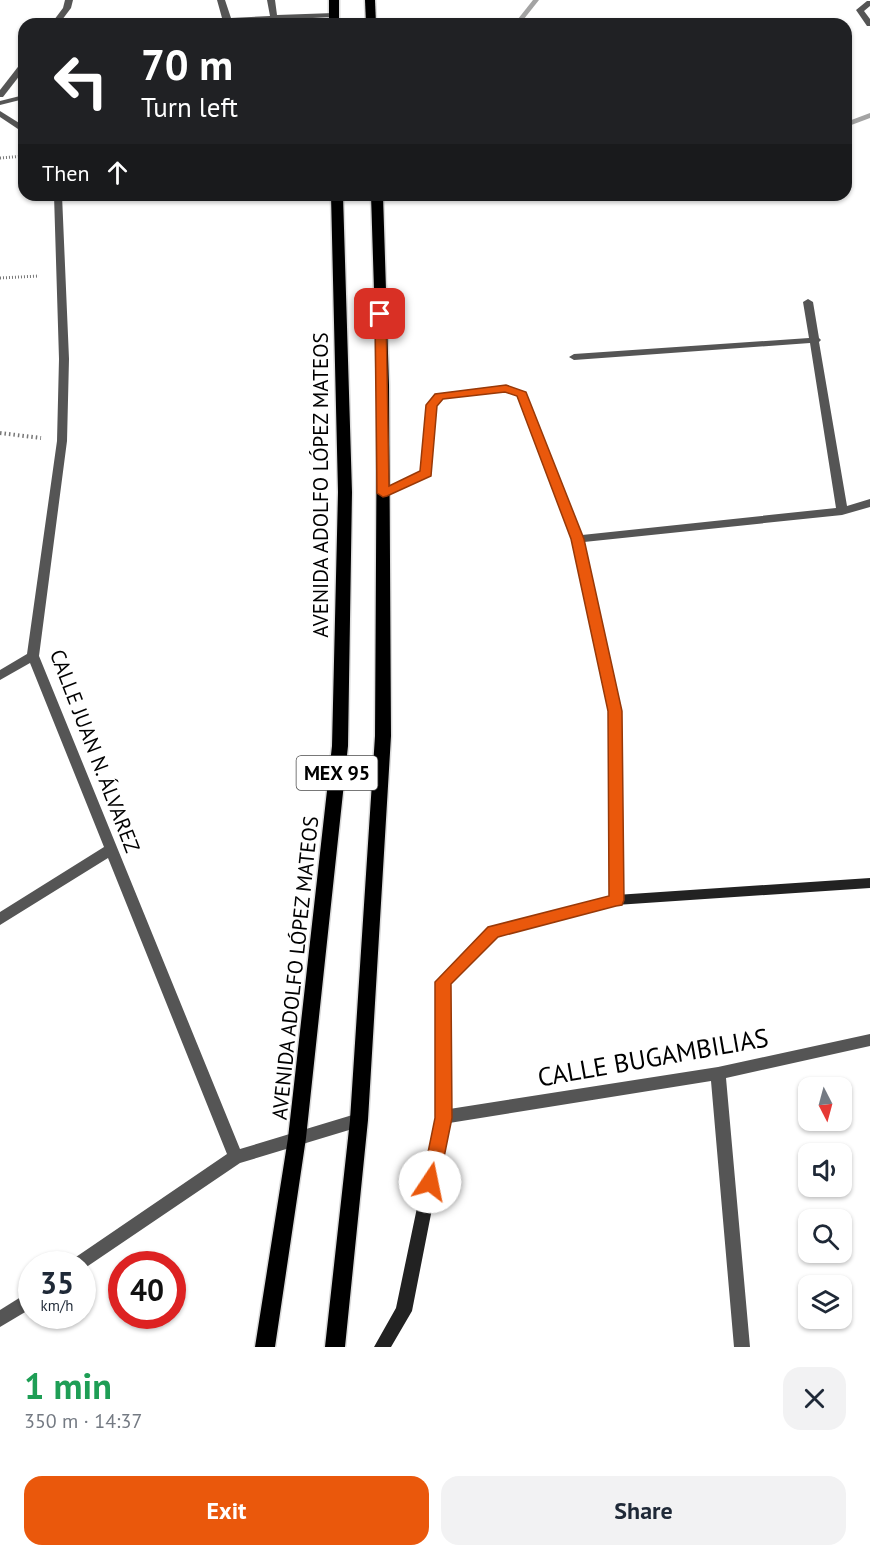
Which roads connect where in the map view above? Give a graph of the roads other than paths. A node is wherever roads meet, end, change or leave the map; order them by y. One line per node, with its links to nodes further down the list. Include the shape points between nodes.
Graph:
1 (69, 0): 7 (street)
2 (221, 0): 8 (street)
3 (271, 0): 9 (street)
4 (334, 0): 10 (main road)
5 (370, 0): 11 (main road)
6 (870, 3): 12 (street, via 860,10)
7 (60, 18)
8 (226, 18)
9 (274, 18)
10 (334, 18)
11 (371, 18)
12 (870, 24)
13 (18, 72): 14 (street)
14 (0, 95)
15 (18, 98): 16 (street)
16 (0, 103)
17 (0, 113): 18 (street)
18 (18, 126)
19 (58, 201): 29 (street, CALLE JUAN N. ÁLVAREZ, via 64,359 62,441)
20 (338, 201): 39 (main road, AVENIDA ADOLFO LÓPEZ MATEOS / MEX 95, via 345,492 340,746)
21 (377, 201): 25 (main road, MEX 95)
22 (808, 302): 23 (street)
23 (816, 340): 24 (street); 27 (street)
24 (574, 357)
25 (383, 493): 28 (street, via 426,473 432,405 439,396 506,388 522,394); 38 (main road, MEX 95, via 383,736)
26 (870, 503): 27 (street)
27 (842, 512): 28 (street)
28 (578, 539): 33 (street, via 615,711)
29 (33, 656): 30 (street); 31 (street, CALLE JUAN N. ÁLVAREZ)
30 (0, 676)
31 (111, 849): 34 (street); 40 (street, CALLE JUAN N. ÁLVAREZ)
32 (870, 884): 33 (street)
33 (616, 900): 37 (street, via 493,931 443,982)
34 (0, 919)
35 (870, 1040): 36 (street, CALLE BUGAMBILIAS)
36 (718, 1073): 37 (street, CALLE BUGAMBILIAS); 47 (street)
37 (443, 1118): 46 (street, via 404,1311)
38 (359, 1120): 39 (street); 45 (main road, MEX 95)
39 (297, 1138): 40 (street); 44 (main road, AVENIDA ADOLFO LÓPEZ MATEOS / MEX 95)
40 (236, 1156): 41 (street)
41 (96, 1252)
42 (18, 1307): 43 (street)
43 (0, 1319)
44 (266, 1347)
45 (335, 1347)
46 (382, 1347)
47 (742, 1347)

